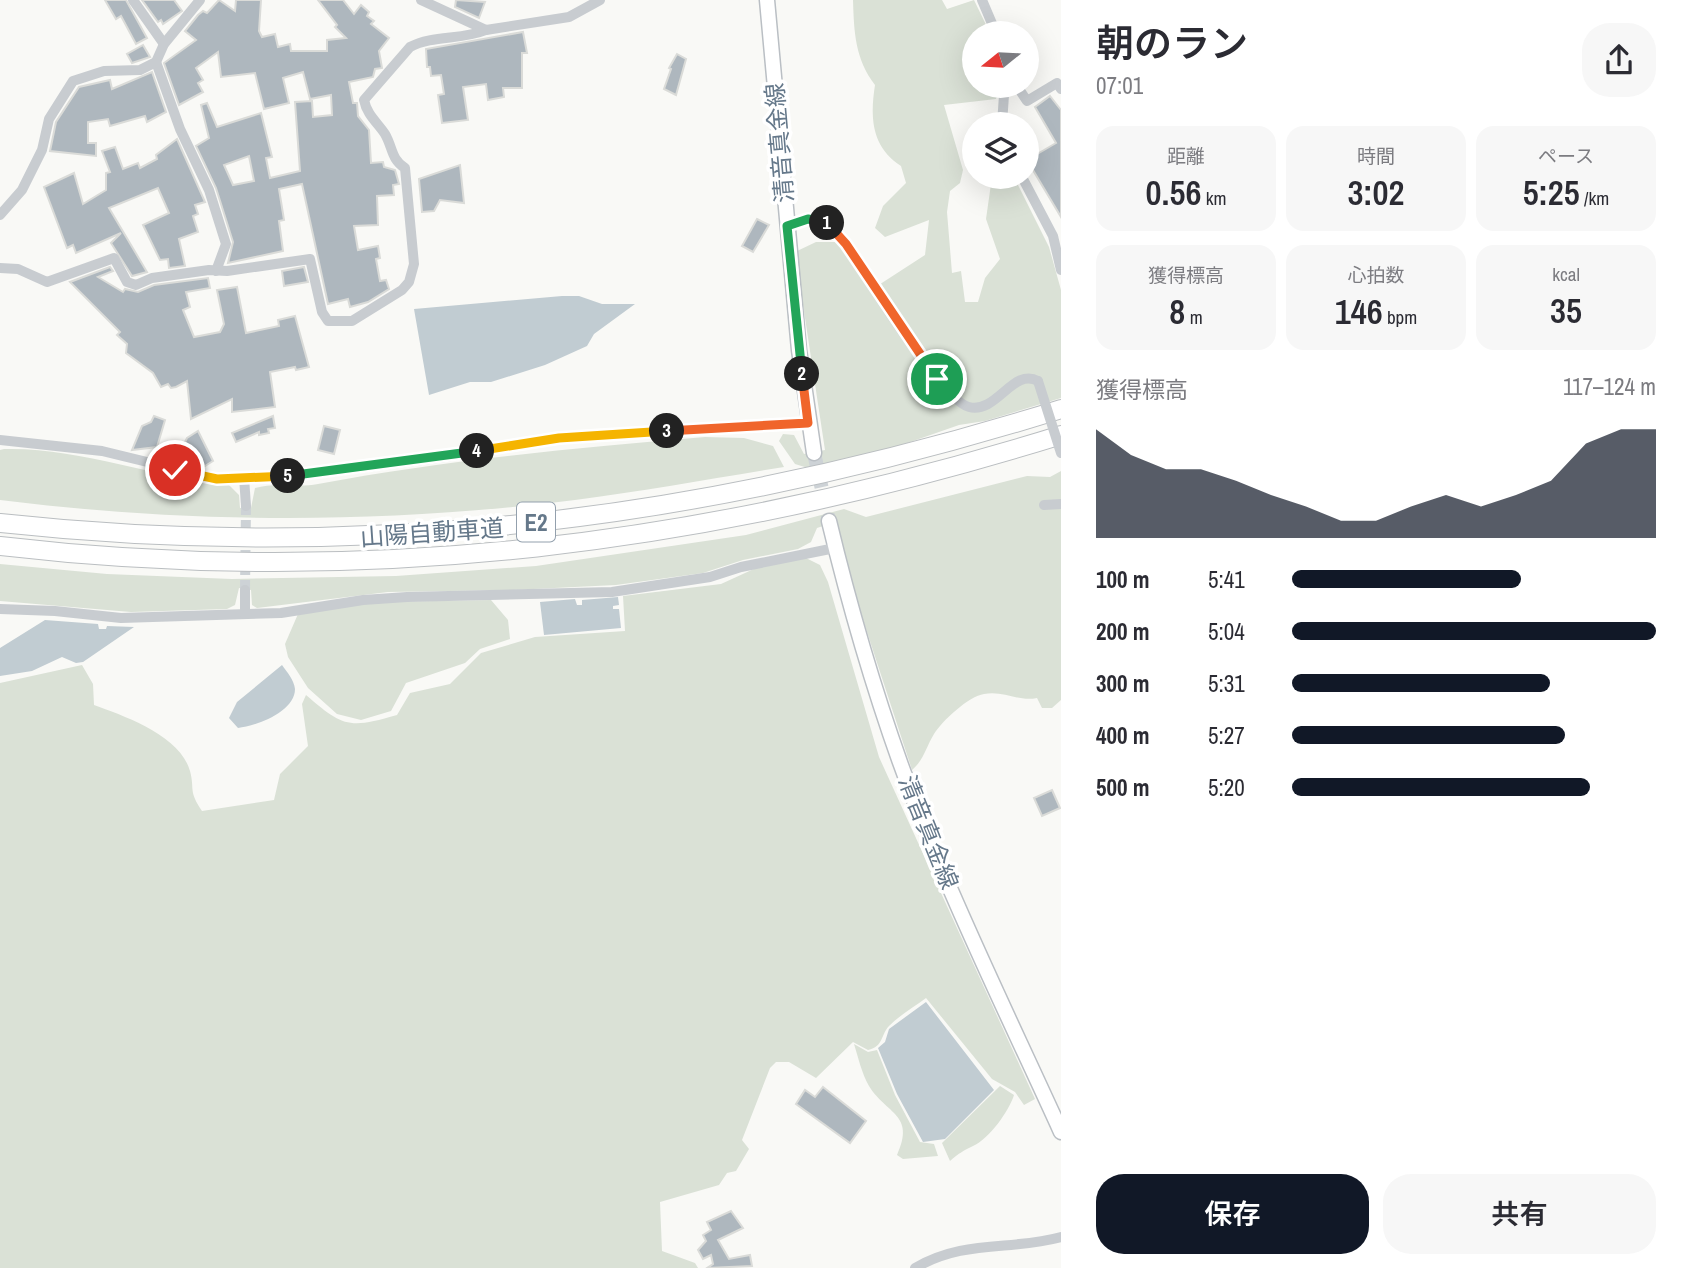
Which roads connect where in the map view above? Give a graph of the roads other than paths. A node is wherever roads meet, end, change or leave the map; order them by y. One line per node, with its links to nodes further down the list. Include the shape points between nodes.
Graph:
1 (133, 0): 9 (street)
2 (200, 0): 9 (street)
3 (421, 0): 8 (street)
4 (600, 0): 8 (street, via 569,17)
5 (767, 0): 15 (main road, 清音真金線)
6 (982, 0): 7 (street)
7 (991, 21)
8 (486, 30): 18 (street, via 410,47 364,100 391,154 405,168 414,264 402,290 352,321 339,324 328,321 322,312 310,259)
9 (164, 44): 10 (street)
10 (156, 62): 14 (street, via 140,70 104,71 73,81 53,111 43,149 22,190); 18 (street, via 209,190 226,244)
11 (1061, 89): 12 (street, via 1057,83)
12 (1040, 94)
13 (1028, 189): 17 (street, via 1053,236)
14 (0, 215)
15 (787, 226): 20 (main road, 清音真金線); 24 (street, bridge, via 808,219 831,225 937,379 962,405 988,404 1021,378 1038,381)
16 (0, 268): 18 (street, via 18,269 47,282 114,258 127,282 136,285 152,278)
17 (1061, 270)
18 (216, 271)
19 (1061, 409): 30 (highway, 山陽自動車道 / E2, via 972,437 804,479 605,514 467,531 299,540 218,539)
20 (808, 423): 23 (main road, 清音真金線); 25 (street, via 559,438 298,476)
21 (1061, 435): 31 (highway, 山陽自動車道 / E2, via 858,493 594,543 389,560 300,562 126,558)
22 (0, 440): 25 (street, via 102,451 217,479)
23 (814, 453)
24 (1061, 453)
25 (244, 477): 28 (street)
26 (1061, 504): 27 (street)
27 (1044, 505)
28 (246, 506)
29 (829, 521): 32 (main road, 清音真金線)
30 (0, 523)
31 (0, 546)
32 (835, 548): 35 (street, via 710,577 612,592 385,599); 36 (main road, 清音真金線, via 877,691 930,841)
33 (245, 590): 35 (street)
34 (0, 609): 35 (street, via 121,618)
35 (245, 614)
36 (1061, 1132)
37 (1061, 1237): 38 (street, via 1040,1243 973,1246)
38 (915, 1268)

